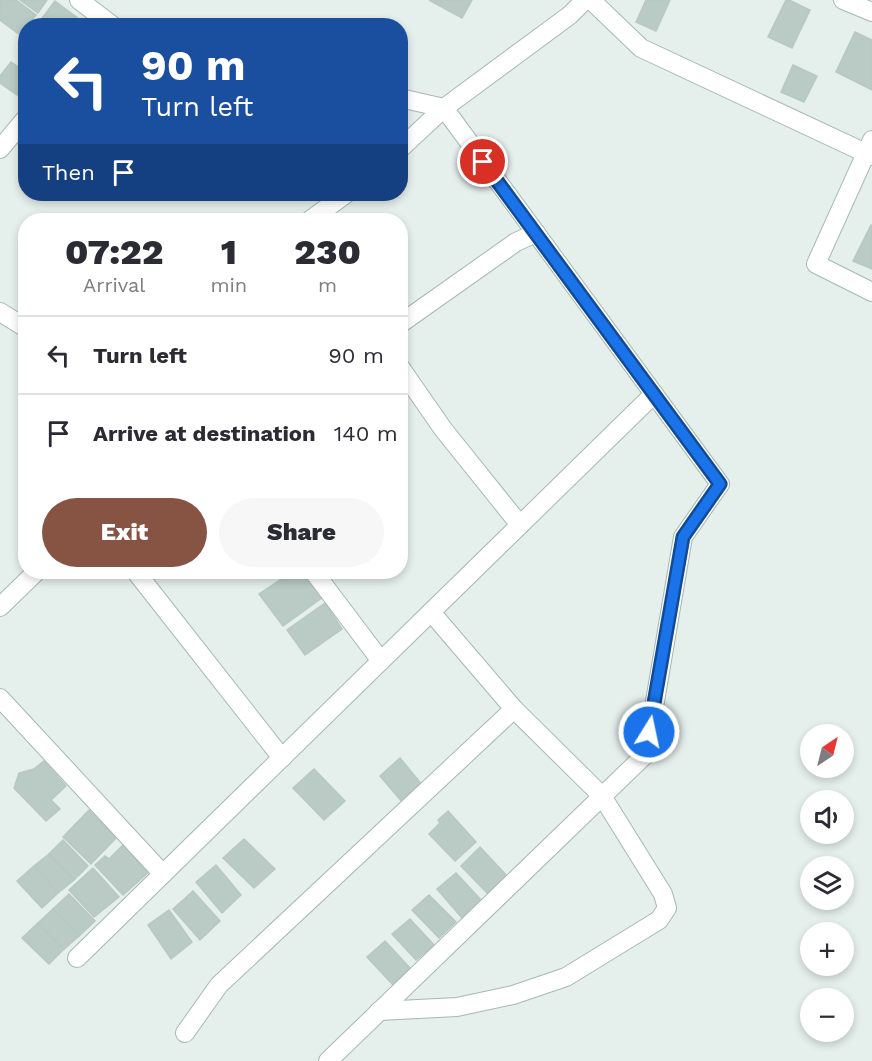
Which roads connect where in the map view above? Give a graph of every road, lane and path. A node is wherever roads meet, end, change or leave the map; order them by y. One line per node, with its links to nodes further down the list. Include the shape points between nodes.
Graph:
1 (79, 0): 6 (street)
2 (585, 0): 8 (street)
3 (591, 0): 12 (street, via 640,48)
4 (843, 0): 5 (street)
5 (872, 12)
6 (100, 18)
7 (408, 100): 8 (street)
8 (444, 108): 10 (street); 15 (street)
9 (18, 128): 11 (street)
10 (408, 142)
11 (0, 150)
12 (870, 150): 16 (street, via 816,264)
13 (336, 201): 14 (street)
14 (320, 213)
15 (536, 233): 18 (street, via 516,242); 21 (street)
16 (872, 292)
17 (0, 312): 19 (street)
18 (408, 318)
19 (18, 323)
20 (408, 379): 22 (street, via 442,429)
21 (654, 394): 22 (street); 32 (street, via 720,484 683,537 646,754)
22 (520, 525): 27 (street)
23 (29, 579): 26 (street)
24 (141, 579): 31 (street)
25 (319, 579): 28 (street)
26 (0, 607)
27 (431, 612): 28 (street); 30 (street)
28 (381, 661): 31 (street)
29 (0, 698): 33 (street)
30 (514, 709): 32 (street); 36 (street, via 219,985)
31 (282, 758): 33 (street)
32 (602, 796): 35 (street); 35 (street, via 663,894 667,908 659,920 566,977 513,995 457,1007)
33 (163, 873): 34 (street)
34 (77, 958)
35 (379, 1011): 37 (street)
36 (185, 1033)
37 (328, 1061)

